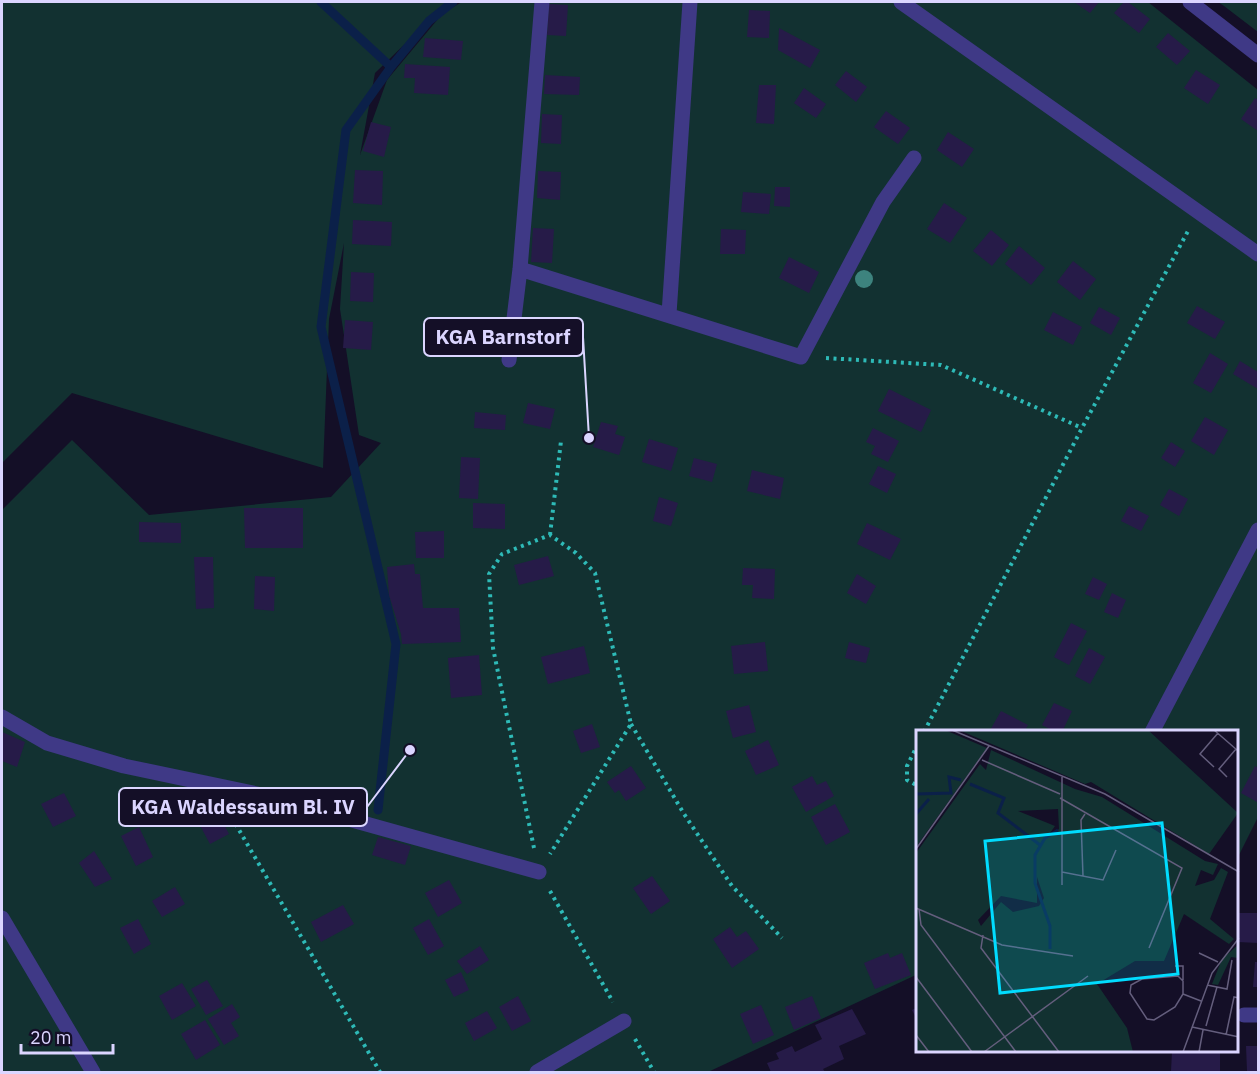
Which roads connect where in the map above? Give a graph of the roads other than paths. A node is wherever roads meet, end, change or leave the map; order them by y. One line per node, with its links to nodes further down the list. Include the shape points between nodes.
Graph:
1 (542, 2): 8 (street)
2 (690, 2): 9 (street)
3 (901, 2): 7 (street)
4 (1190, 2): 5 (street)
5 (1258, 56)
6 (914, 158): 9 (street, via 883,202 801,357)
7 (1258, 254)
8 (520, 269): 9 (street); 10 (street)
9 (669, 314)
10 (509, 360)
11 (1258, 530): 13 (street)
12 (2, 717): 14 (street, via 47,743 124,766 273,798)
13 (1153, 730)
14 (539, 872)
15 (2, 918): 17 (street)
16 (624, 1021): 18 (street)
17 (93, 1072)
18 (537, 1072)

